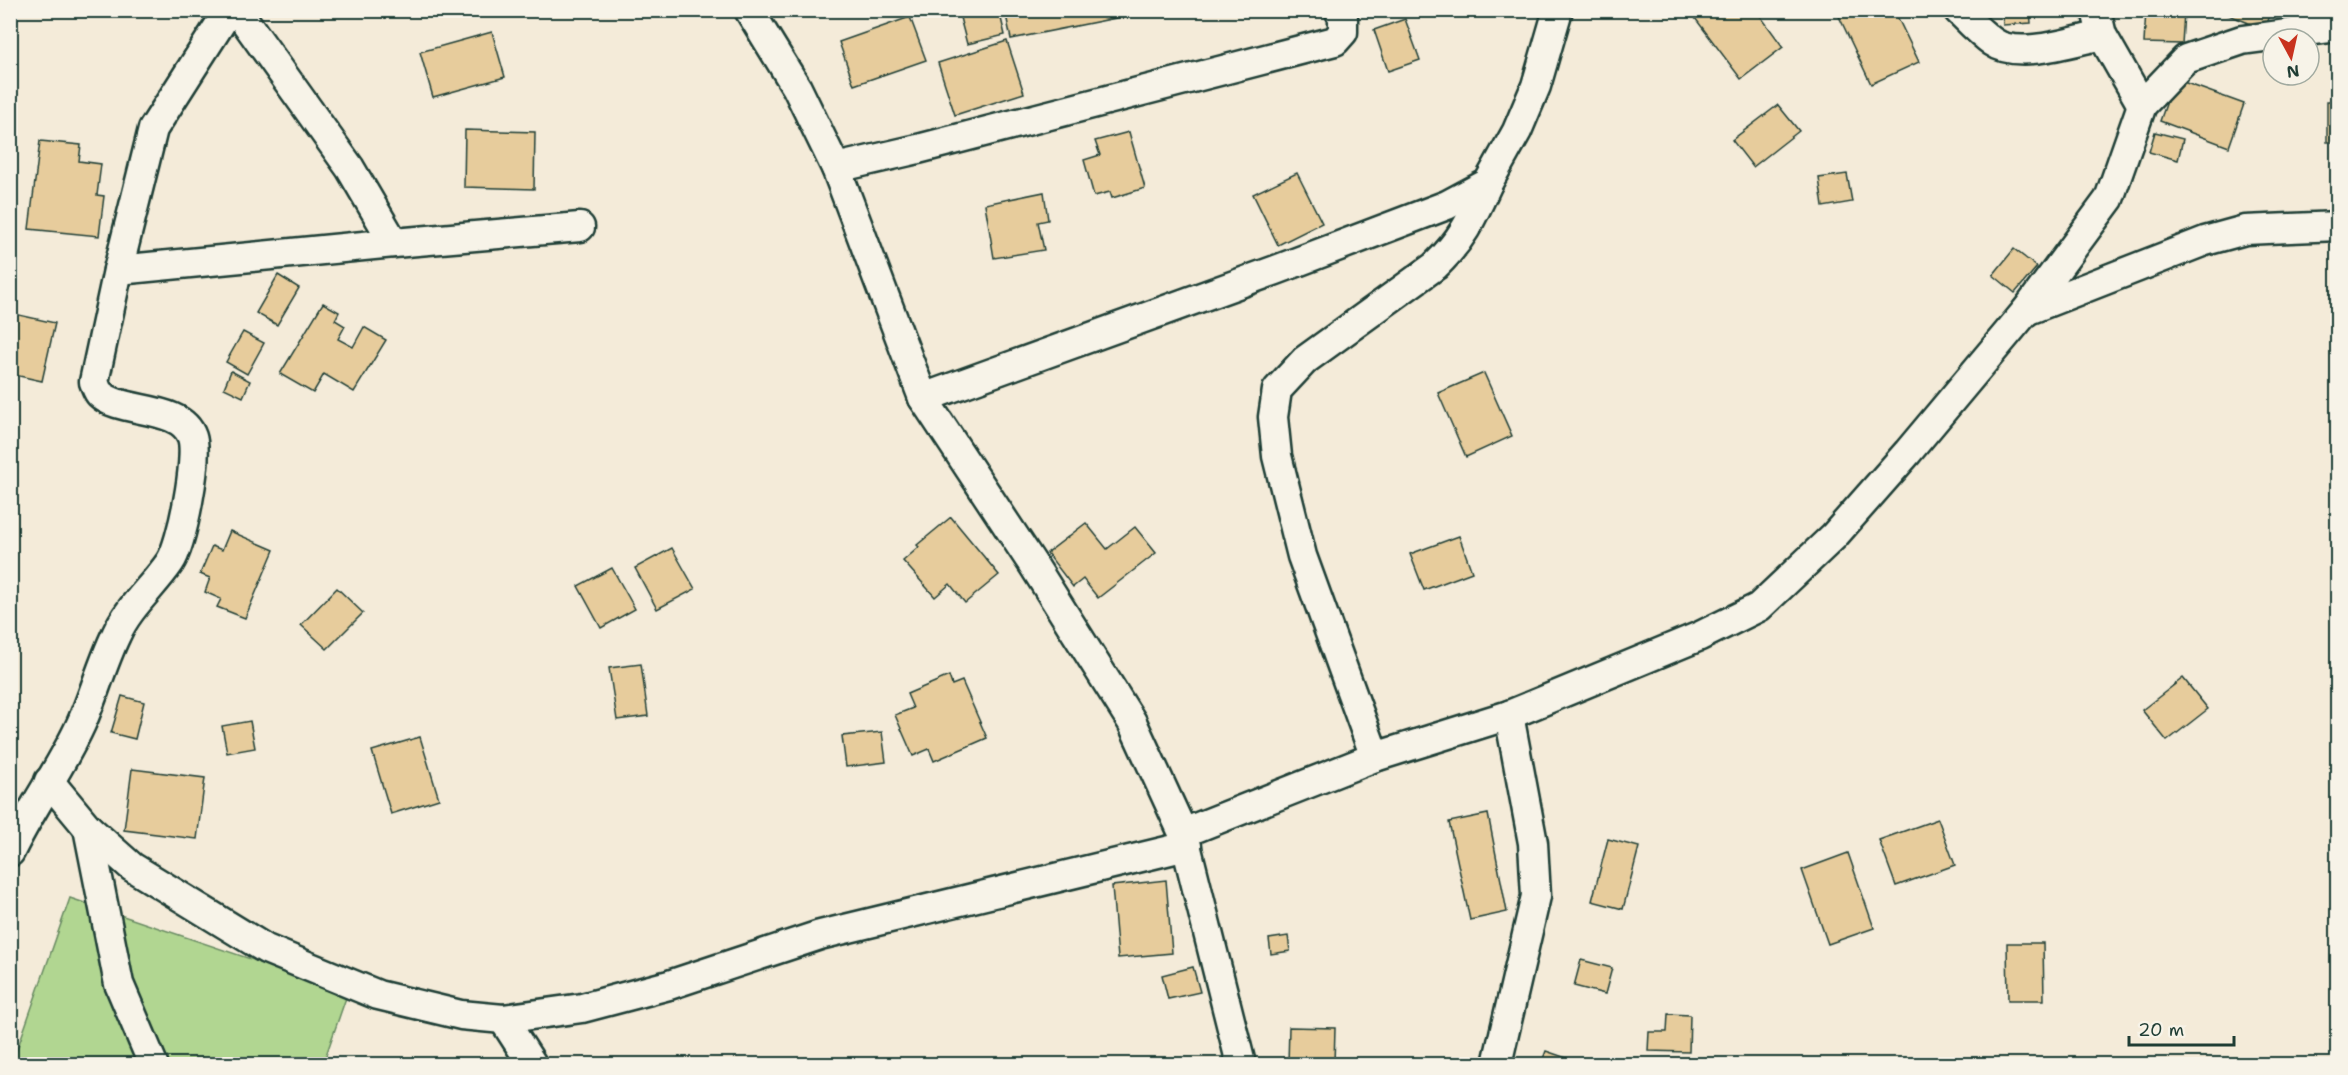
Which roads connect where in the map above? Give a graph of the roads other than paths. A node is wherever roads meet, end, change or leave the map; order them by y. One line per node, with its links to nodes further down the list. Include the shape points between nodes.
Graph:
1 (229, 10): 15 (street, via 153,129)
2 (237, 10): 14 (street, via 350,168)
3 (749, 10): 10 (street, via 797,88)
4 (1339, 10): 10 (street, via 1343,32 1335,41)
5 (1557, 10): 11 (street, via 1536,86)
6 (1958, 10): 7 (street, via 1993,43 2011,50 2035,48)
7 (2099, 23): 9 (street)
8 (2337, 27): 9 (street, via 2242,40 2186,58)
9 (2142, 105): 16 (street, via 2109,199)
10 (836, 168): 17 (street)
11 (1488, 183): 17 (street, via 1447,205); 19 (street, via 1466,231 1452,250 1305,360 1277,390 1273,417 1277,456 1302,556)
12 (2337, 226): 16 (street, via 2245,230 2205,241)
13 (580, 227): 14 (street)
14 (394, 243): 15 (street)
15 (118, 270): 20 (street, via 94,382 99,394 108,400 181,422 192,436 195,459 172,560 128,611 80,726)
16 (2026, 311): 18 (street, via 1834,536 1759,607 1700,636)
17 (923, 398): 22 (street, via 1132,722)
18 (1509, 714): 19 (street); 28 (street, via 1533,843 1536,896)
19 (1375, 757): 22 (street)
20 (49, 781): 21 (street); 23 (street)
21 (88, 828): 24 (street, via 132,867 266,949 378,995 460,1016); 25 (street, via 119,984)
22 (1185, 839): 24 (street, via 820,935 669,985 582,1008); 27 (street)
23 (13, 840)
24 (503, 1019): 26 (street)
25 (153, 1065)
26 (532, 1065)
27 (1242, 1065)
28 (1497, 1065)

